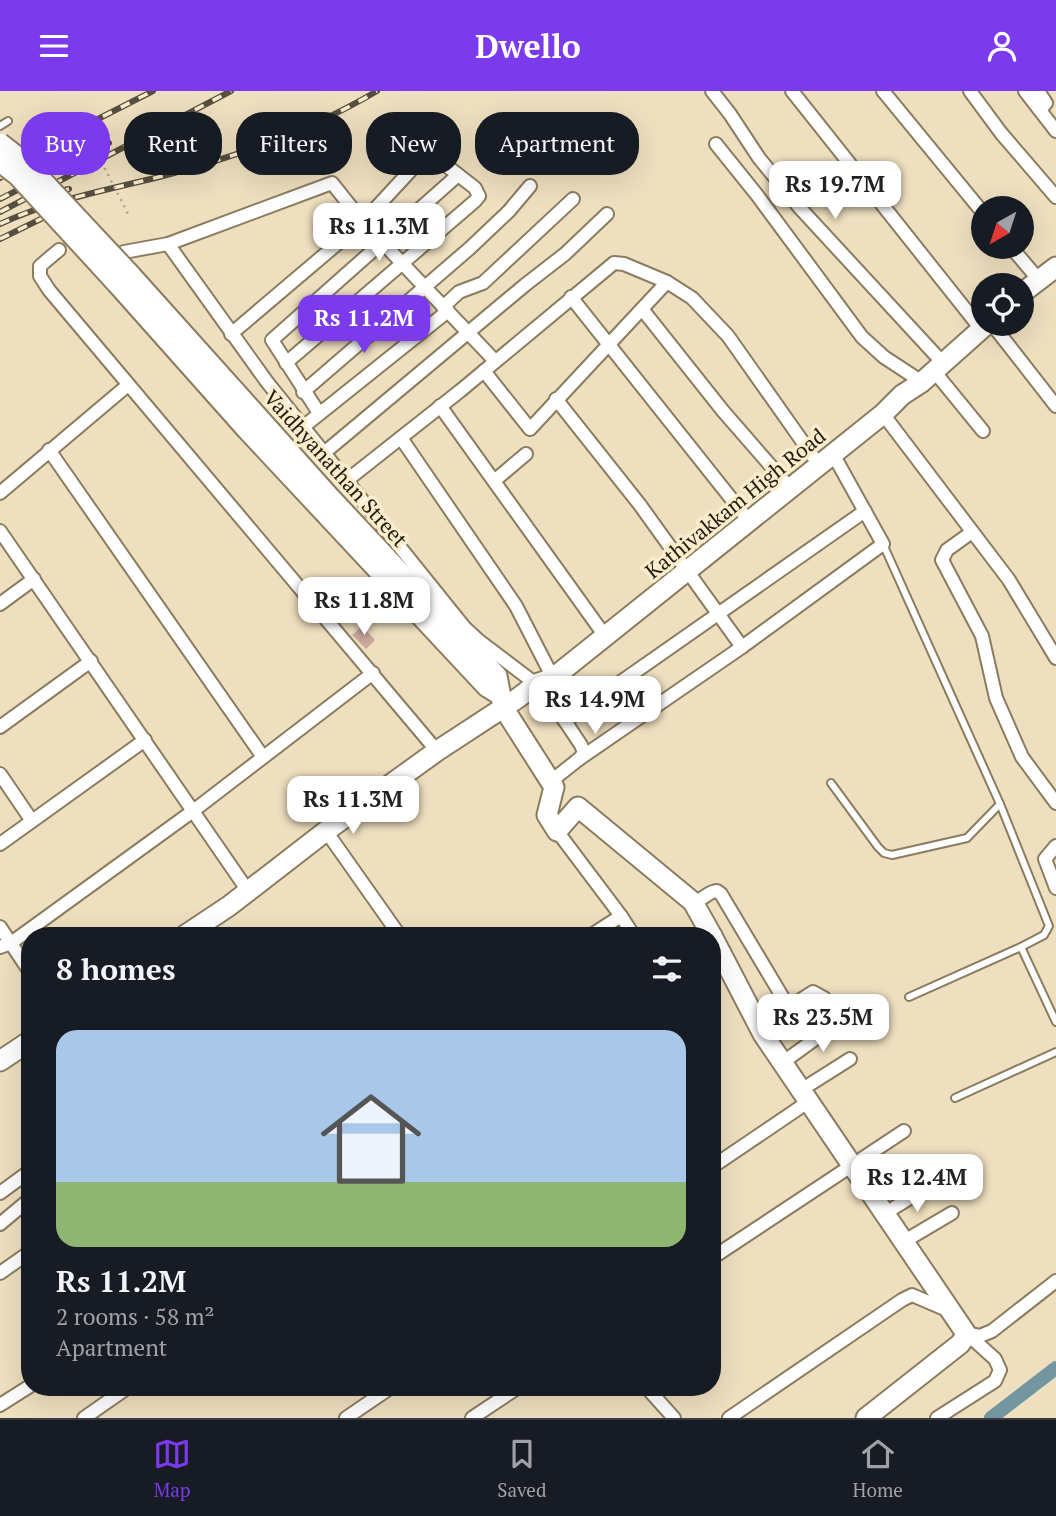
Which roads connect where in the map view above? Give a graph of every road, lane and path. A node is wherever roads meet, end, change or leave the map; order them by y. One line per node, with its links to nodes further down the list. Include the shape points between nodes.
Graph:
1 (712, 91): 47 (street, via 759,158)
2 (792, 91): 36 (street)
3 (883, 91): 18 (street)
4 (970, 91): 17 (street)
5 (1025, 91): 8 (street)
6 (1038, 91): 8 (street)
7 (0, 118): 9 (lane, via 8,121)
8 (1050, 119)
9 (0, 126)
10 (0, 143): 30 (main road, bridge, via 28,165)
11 (716, 144): 47 (street, via 862,337 884,357)
12 (0, 162): 30 (main road, bridge)
13 (108, 175): 20 (path, bridge)
14 (406, 175): 22 (street)
15 (458, 175): 23 (street); 28 (street, via 479,196)
16 (530, 186): 34 (street)
17 (1056, 197)
18 (971, 198)
19 (573, 199): 37 (street, via 484,283 459,292)
20 (128, 214)
21 (607, 214): 39 (street)
22 (363, 222): 23 (street); 24 (street, via 332,183); 40 (street)
23 (381, 242): 28 (street); 45 (street, via 272,340)
24 (168, 244): 26 (street); 40 (street)
25 (59, 250): 48 (street, via 40,266 40,276)
26 (124, 253)
27 (1021, 259): 31 (street)
28 (404, 264): 34 (street); 45 (street)
29 (1056, 268): 31 (main road)
30 (124, 279): 81 (main road, Vaidhyanathan Street, via 497,676)
31 (1039, 280): 33 (main road)
32 (667, 282): 35 (street, via 614,263); 38 (street); 61 (street, via 692,299 728,336)
33 (1034, 284)
34 (425, 287): 37 (street); 49 (street)
35 (571, 297): 43 (street); 44 (street)
36 (971, 306)
37 (446, 309): 39 (street); 53 (street)
38 (642, 309): 43 (street); 64 (street)
39 (468, 332): 44 (street); 59 (street)
40 (231, 334): 55 (street)
41 (974, 336): 47 (main road, Kathivakkam High Road)
42 (996, 336): 52 (street)
43 (610, 344): 50 (street); 67 (street)
44 (495, 361): 46 (street)
45 (286, 363): 49 (street)
46 (484, 370): 50 (street, via 530,429); 51 (street)
47 (933, 372): 54 (main road, Kathivakkam High Road); 56 (street)
48 (128, 385): 58 (street); 79 (street)
49 (303, 392): 53 (street)
50 (556, 399): 71 (street)
51 (440, 406): 57 (street); 63 (street)
52 (1056, 406)
53 (319, 413): 55 (street)
54 (883, 414): 61 (main road, Kathivakkam High Road); 69 (street)
55 (303, 426): 59 (street)
56 (983, 431)
57 (401, 438): 62 (street); 80 (street, via 516,606)
58 (49, 450): 65 (street); 86 (street)
59 (324, 453): 62 (street)
60 (526, 454): 63 (street)
61 (826, 459): 64 (main road, Kathivakkam High Road); 66 (street)
62 (346, 481): 80 (street, via 465,628 478,641)
63 (494, 481): 75 (street)
64 (790, 488): 67 (main road, Kathivakkam High Road)
65 (0, 493)
66 (865, 511): 70 (street); 74 (street)
67 (749, 521): 71 (main road, Kathivakkam High Road)
68 (0, 531): 72 (street)
69 (972, 531): 77 (street, via 1024,602); 91 (street, via 947,550 942,560 982,636 996,698 1022,757)
70 (883, 544): 76 (street); 92 (lane)
71 (686, 571): 74 (street); 75 (main road, Kathivakkam High Road)
72 (34, 579): 73 (street); 78 (street)
73 (0, 604)
74 (718, 613): 76 (street); 82 (street)
75 (605, 636): 80 (main road, Kathivakkam High Road)
76 (743, 647): 87 (street)
77 (1056, 658)
78 (91, 661): 83 (street); 84 (street)
79 (373, 673): 85 (street); 86 (street)
80 (544, 681): 81 (main road, Kathivakkam High Road); 82 (street)
81 (502, 701): 85 (main road, Kathivakkam High Road); 89 (main road, Vaidhyanathan Street)
82 (565, 721): 87 (street, via 582,745)
83 (0, 727)
84 (145, 740): 93 (street); 94 (street)
85 (437, 751): 95 (main road, Kathivakkam High Road)
86 (263, 757): 93 (street)
87 (579, 759): 89 (street)
88 (0, 774): 94 (street)
89 (550, 782): 96 (main road, via 554,787 547,814)
90 (831, 783): 92 (lane, via 878,847 892,855 967,838)
91 (1056, 803)
92 (1000, 804): 112 (lane, via 1049,926 1044,935)
93 (193, 811): 100 (street); 104 (street)
94 (32, 821): 97 (street)
95 (326, 831): 100 (main road, Kathivakkam High Road); 106 (street)
96 (557, 831): 101 (main road, via 578,807); 102 (street)
97 (0, 844)
98 (1056, 846): 99 (street, via 1045,859)
99 (1056, 888)
100 (248, 891): 105 (main road, Kathivakkam High Road)
101 (693, 902): 109 (main road); 116 (street, via 713,891 721,894)
102 (621, 916): 107 (street); 108 (street)
103 (0, 927): 111 (street)
104 (30, 927)
105 (197, 927)
106 (394, 927)
107 (604, 927)
108 (628, 927)
109 (707, 927)
110 (21, 934): 111 (street)
111 (5, 945): 114 (street)
112 (1021, 947): 115 (lane); 117 (lane)
113 (721, 954): 118 (main road)
114 (21, 962)
115 (909, 996)
116 (789, 1008): 118 (street); 123 (street, via 813,992 819,993 842,1020)
117 (1056, 1022)
118 (758, 1027): 123 (main road)
119 (21, 1047): 122 (main road)
120 (1056, 1052): 125 (lane)
121 (850, 1059): 124 (street)
122 (0, 1061)
123 (782, 1063): 124 (main road)
124 (804, 1096): 127 (street); 128 (main road)
125 (955, 1098)
126 (904, 1131): 128 (street)
127 (721, 1160)
128 (852, 1167): 134 (main road); 137 (street)
129 (21, 1178): 131 (street)
130 (932, 1185): 134 (street)
131 (0, 1193)
132 (21, 1206): 135 (street)
133 (952, 1213): 136 (street)
134 (884, 1215): 136 (main road)
135 (0, 1224)
136 (903, 1242): 141 (main road)
137 (721, 1252)
138 (21, 1258): 139 (street)
139 (0, 1273)
140 (1056, 1280): 142 (street, via 992,1331 980,1336)
141 (950, 1312): 142 (main road); 153 (street, via 912,1295)
142 (965, 1332): 154 (main road, via 960,1344); 155 (street, via 995,1359 1000,1370 995,1381)
143 (21, 1392): 148 (street)
144 (116, 1396): 149 (street)
145 (378, 1396): 150 (street)
146 (505, 1396): 151 (street)
147 (654, 1396): 152 (street)
148 (0, 1405)
149 (84, 1418)
150 (346, 1418)
151 (472, 1418)
152 (674, 1418)
153 (729, 1418)
154 (866, 1418)
155 (937, 1418)

